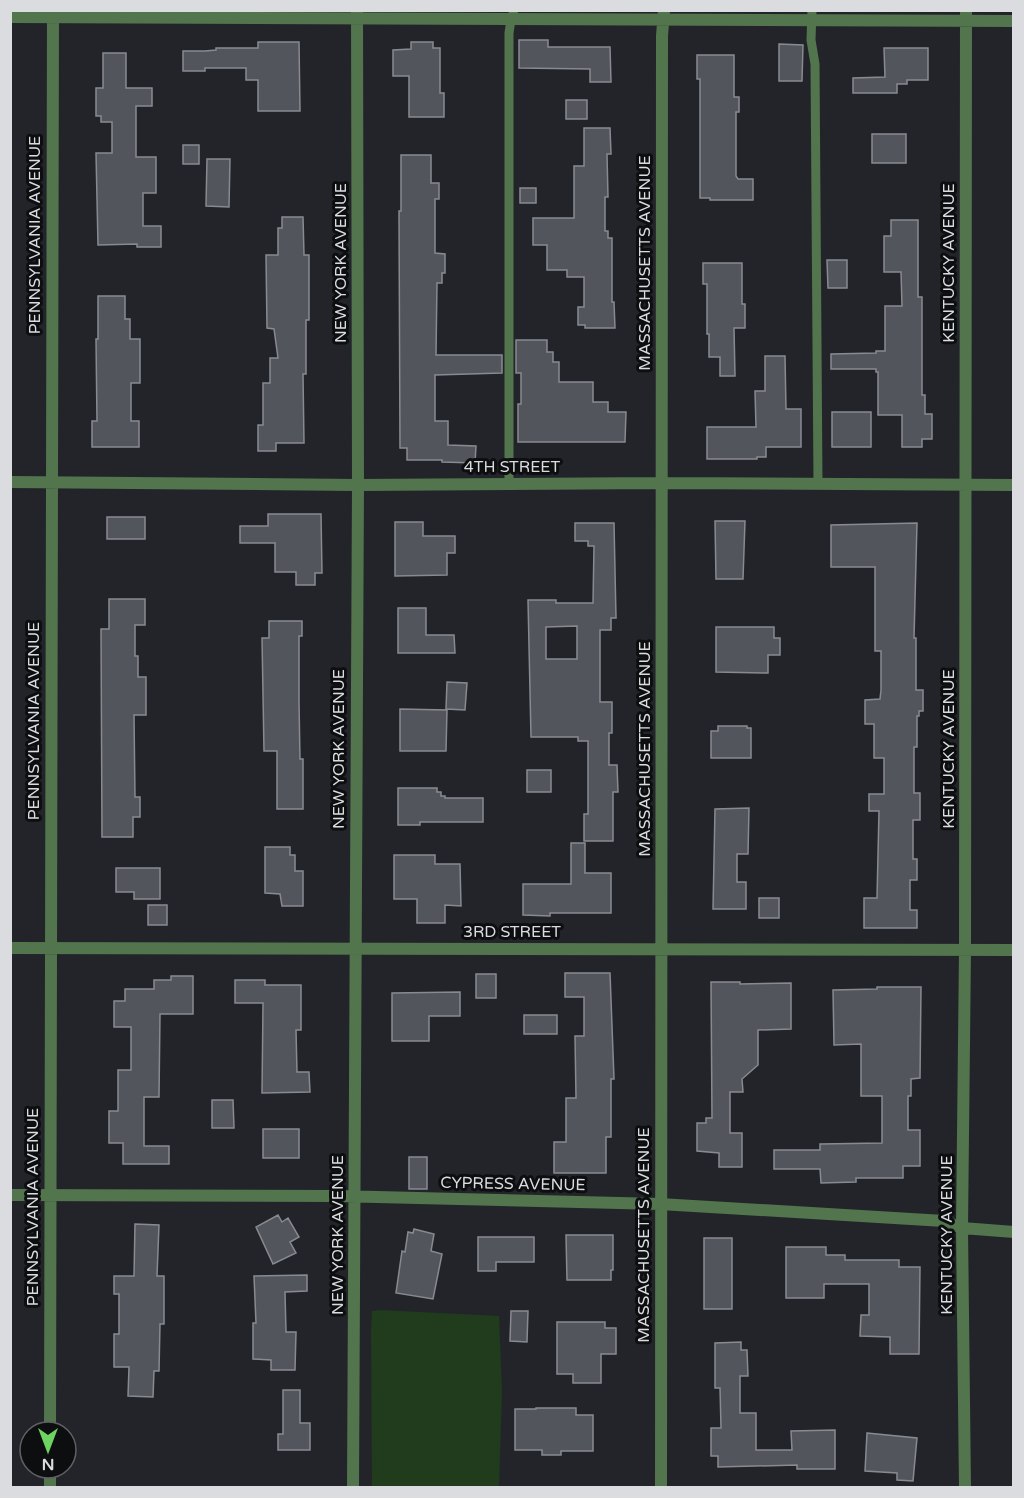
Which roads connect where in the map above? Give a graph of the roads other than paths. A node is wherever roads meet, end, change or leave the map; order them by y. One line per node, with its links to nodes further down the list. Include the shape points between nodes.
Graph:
1 (53, 14): 2 (street); 8 (street); 11 (street, PENNSYLVANIA AVENUE)
2 (204, 15): 3 (street)
3 (357, 15): 4 (street); 15 (street, NEW YORK AVENUE)
4 (512, 15): 5 (street); 12 (lane)
5 (664, 15): 6 (street); 13 (street, MASSACHUSETTS AVENUE)
6 (812, 16): 7 (street); 14 (lane)
7 (966, 16): 9 (street); 16 (street, KENTUCKY AVENUE)
8 (10, 18)
9 (1014, 21)
10 (10, 482): 11 (street, 4TH STREET)
11 (51, 482): 15 (street, 4TH STREET); 19 (street, PENNSYLVANIA AVENUE)
12 (509, 483): 13 (street, 4TH STREET); 15 (street, 4TH STREET)
13 (662, 483): 14 (street, 4TH STREET); 21 (street, MASSACHUSETTS AVENUE)
14 (818, 484): 16 (street, 4TH STREET)
15 (358, 485): 20 (street, NEW YORK AVENUE)
16 (965, 485): 17 (street, 4TH STREET); 22 (street, KENTUCKY AVENUE)
17 (1014, 485)
18 (10, 948): 19 (street, 3RD STREET)
19 (50, 948): 20 (street, 3RD STREET); 25 (street, PENNSYLVANIA AVENUE)
20 (355, 948): 21 (street, 3RD STREET); 26 (street, NEW YORK AVENUE)
21 (661, 949): 22 (street, 3RD STREET); 27 (street, MASSACHUSETTS AVENUE)
22 (965, 951): 23 (street, 3RD STREET); 28 (street, KENTUCKY AVENUE)
23 (1014, 951)
24 (10, 1195): 25 (street, CYPRESS AVENUE)
25 (49, 1195): 26 (street, CYPRESS AVENUE); 30 (street, PENNSYLVANIA AVENUE)
26 (354, 1196): 27 (street, CYPRESS AVENUE); 31 (street, NEW YORK AVENUE)
27 (660, 1204): 28 (street, CYPRESS AVENUE, via 944,1221); 32 (street, MASSACHUSETTS AVENUE)
28 (962, 1228): 29 (street, CYPRESS AVENUE); 33 (street, KENTUCKY AVENUE)
29 (1014, 1232)
30 (50, 1420)
31 (353, 1488)
32 (661, 1488)
33 (965, 1488)

